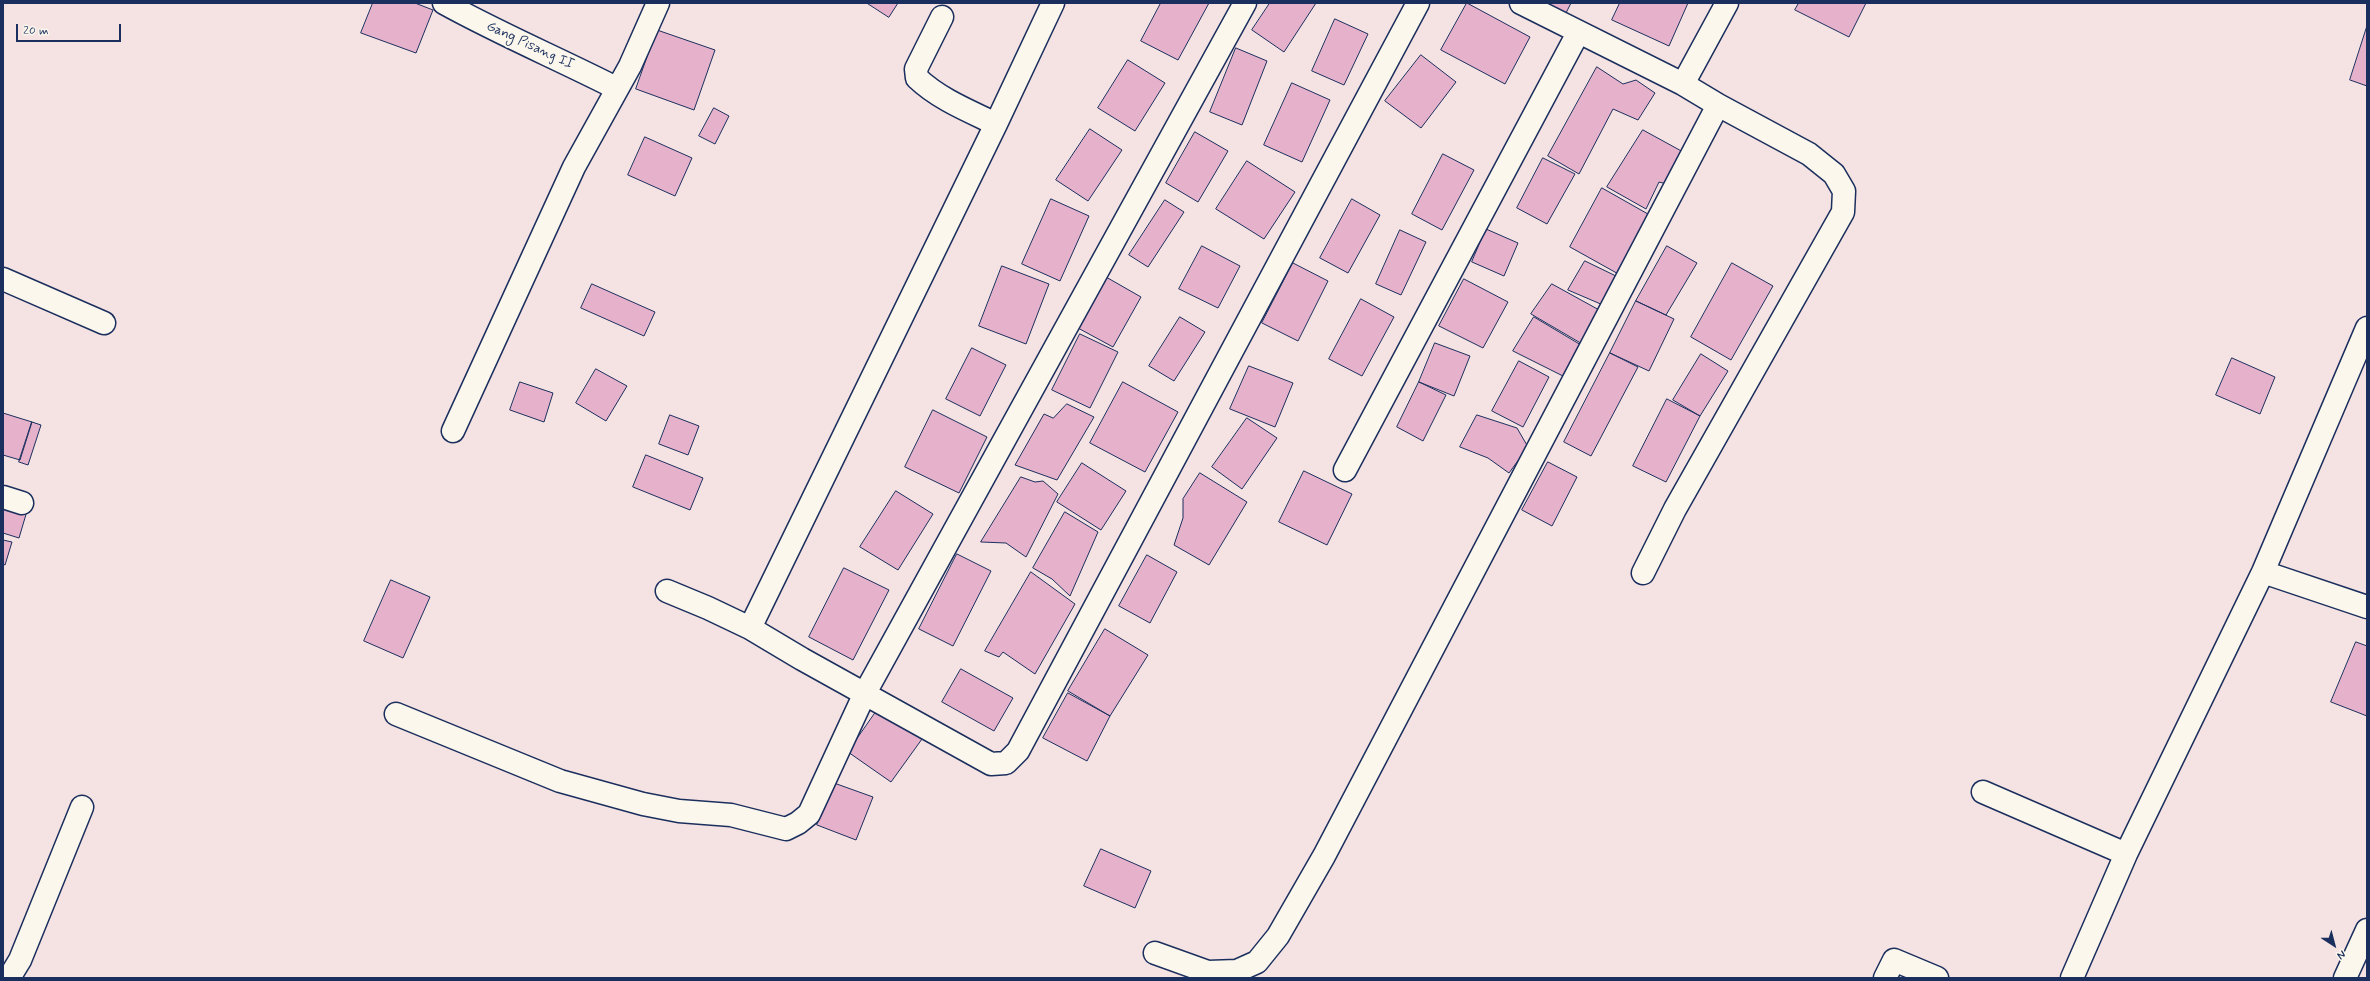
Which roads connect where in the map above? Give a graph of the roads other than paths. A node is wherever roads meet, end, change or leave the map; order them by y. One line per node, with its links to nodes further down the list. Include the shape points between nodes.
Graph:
1 (444, 3): 11 (street, Gang Pisang II, via 512,39 548,53)
2 (658, 3): 11 (street, via 630,66)
3 (1053, 3): 13 (street)
4 (1245, 3): 24 (street)
5 (1418, 3): 24 (street, via 1018,751 1006,763 991,764)
6 (1521, 3): 9 (street)
7 (1727, 3): 10 (street)
8 (942, 17): 13 (street, via 916,69 917,78 956,104)
9 (1578, 33): 10 (street); 18 (street)
10 (1683, 84): 12 (street)
11 (616, 88): 17 (street, via 574,167)
12 (1718, 106): 20 (street, via 1809,154 1834,174 1844,191 1843,212 1675,509); 30 (street, via 1324,856 1278,936 1257,962 1237,971 1208,972)
13 (996, 124): 23 (street)
14 (3, 279): 15 (street)
15 (104, 322)
16 (2367, 328): 19 (street)
17 (453, 430)
18 (1345, 470)
19 (2263, 572): 22 (street); 28 (street)
20 (1642, 573)
21 (667, 591): 23 (street)
22 (2367, 607)
23 (750, 628): 24 (street)
24 (865, 693): 25 (street, via 808,814 786,829 731,815 679,811 604,794 560,781)
25 (396, 714)
26 (1983, 792): 28 (street)
27 (82, 807): 31 (street, via 20,960)
28 (2126, 854): 34 (street)
29 (2367, 930): 35 (street)
30 (1155, 953)
31 (9, 978)
32 (1885, 978): 33 (street, via 1894,960)
33 (1937, 978)
34 (2072, 978)
35 (2345, 978)

